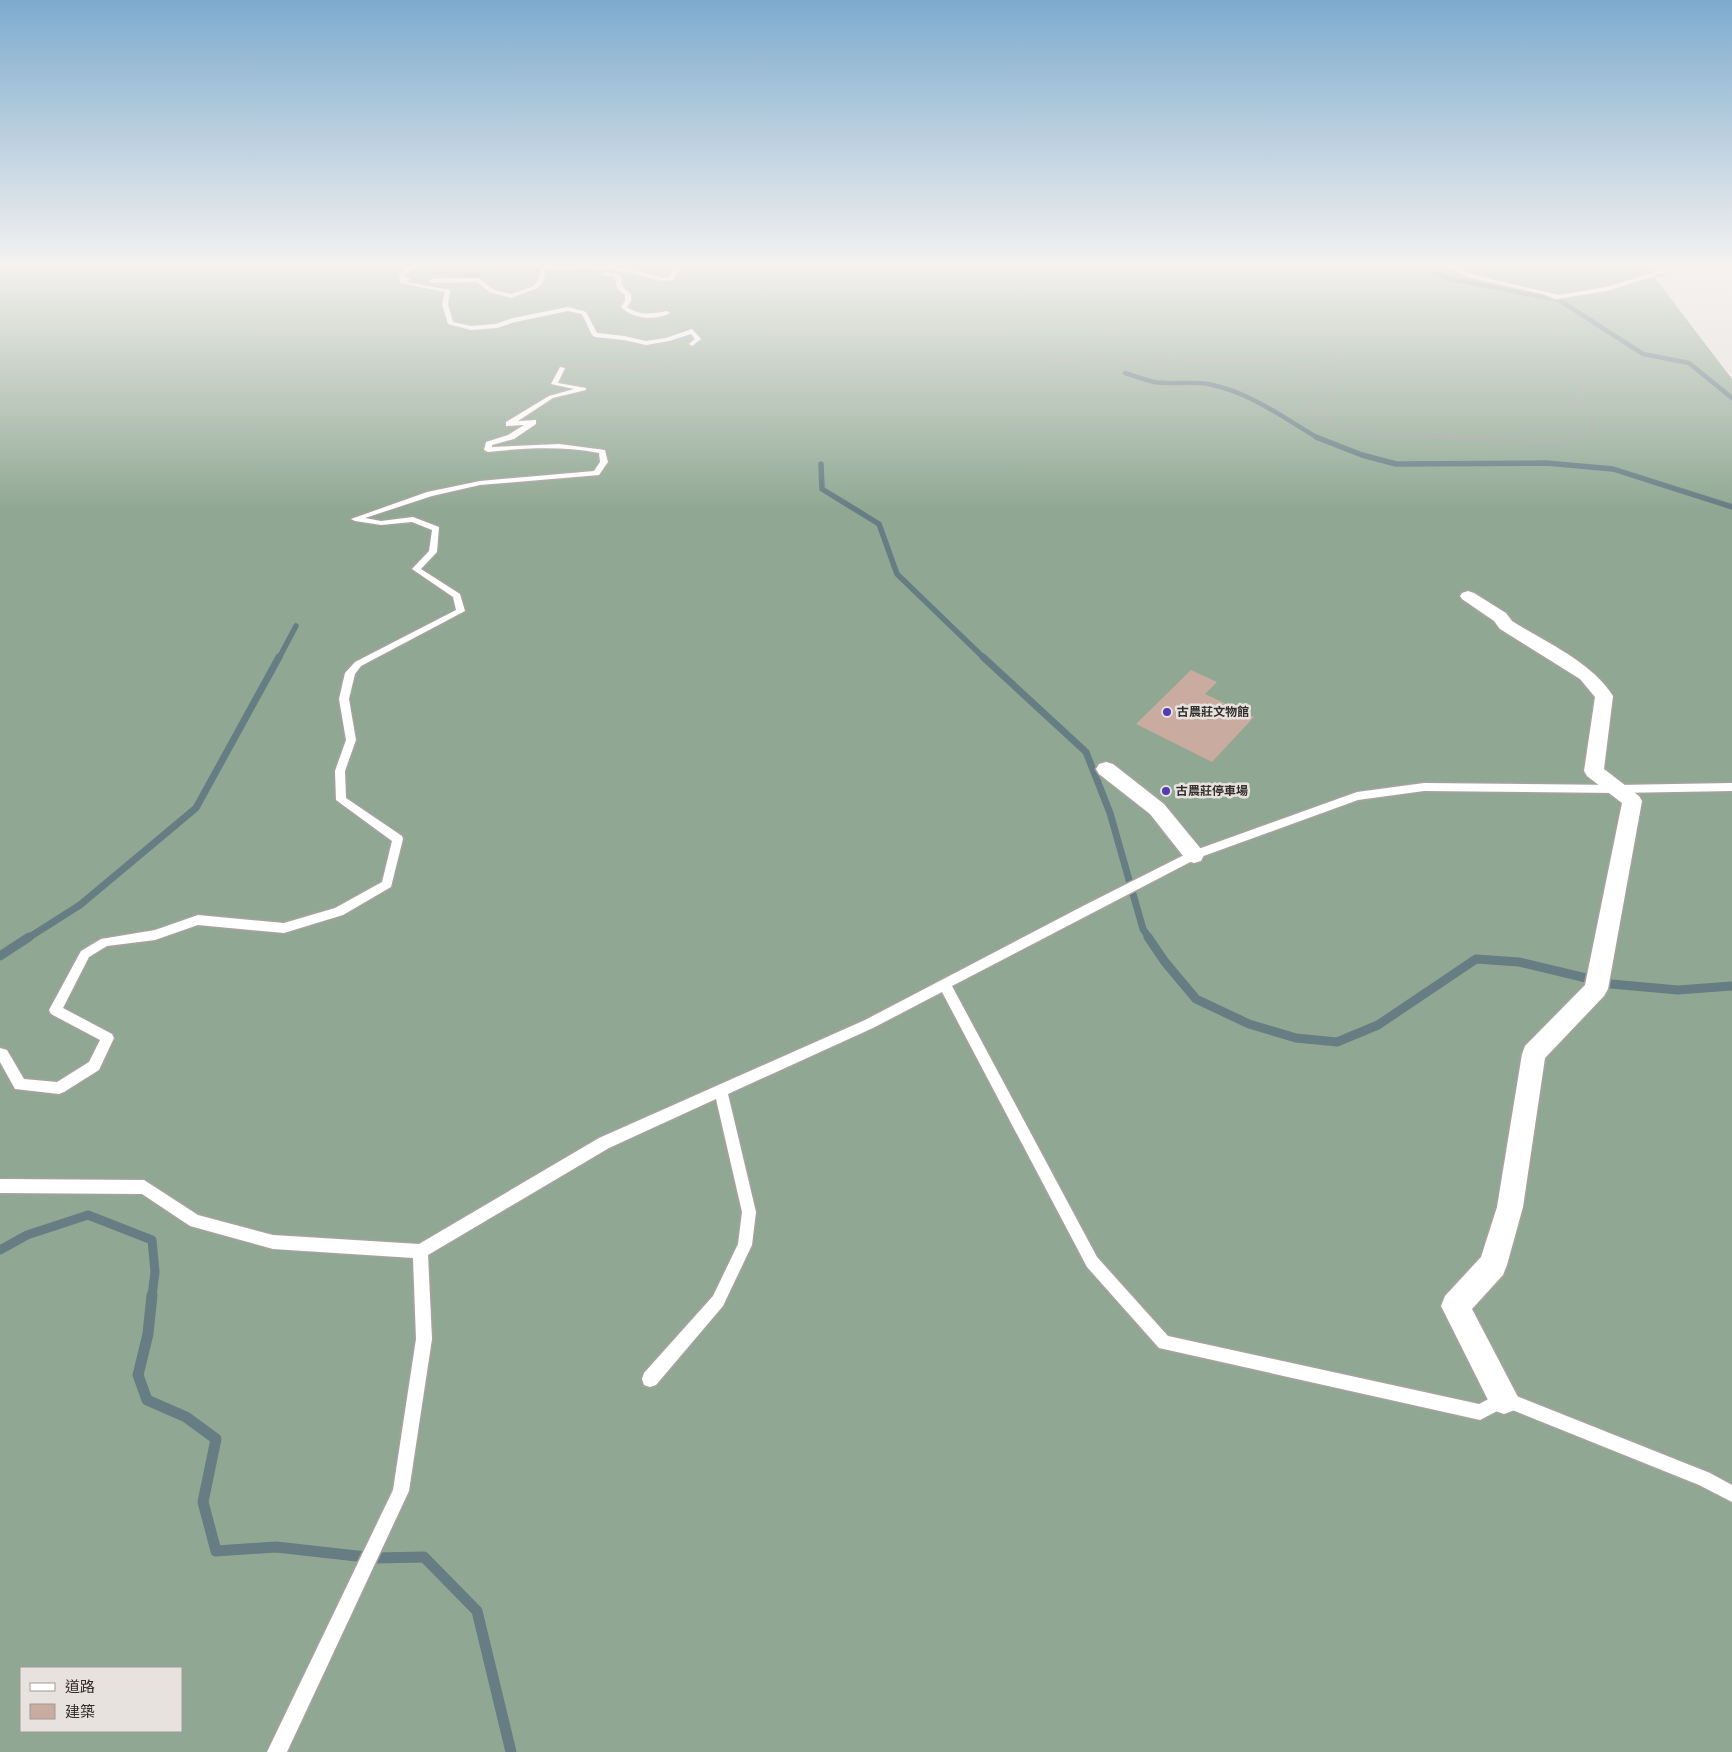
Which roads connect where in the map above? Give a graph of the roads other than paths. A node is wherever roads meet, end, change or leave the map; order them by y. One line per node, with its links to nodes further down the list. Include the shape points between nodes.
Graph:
1 (562, 368): 8 (lane, via 554,384 584,389 551,397 509,424 533,422 511,437 488,444 488,450 557,445 584,447 602,452 604,462 596,473 480,483 430,494 355,519 381,523 413,518 436,529 433,552 416,569 457,596 461,611 358,664 350,673 344,698 351,740 340,771 341,800 398,839 387,884 339,912 284,928 198,920 155,934 105,942 85,954 55,1010 108,1038 94,1066 59,1088 20,1085)
2 (1468, 596): 5 (street, via 1500,617 1506,625 1586,675 1604,696 1594,771)
3 (1106, 769): 6 (street, via 1156,809)
4 (1732, 787): 5 (lane)
5 (1617, 789): 6 (lane, via 1424,787 1357,796); 13 (street, via 1632,801 1598,978 1534,1054 1510,1207 1493,1266 1455,1306)
6 (1194, 855): 7 (lane)
7 (944, 984): 9 (lane, via 869,1024); 13 (lane, via 1092,1262 1164,1343 1480,1412)
8 (0, 1054)
9 (721, 1091): 11 (lane, via 604,1144); 12 (lane, via 749,1212 744,1245 718,1301)
10 (0, 1186): 11 (lane, via 144,1187 194,1221 273,1242)
11 (420, 1251): 15 (lane, via 424,1339 401,1491)
12 (650, 1379)
13 (1504, 1399): 14 (lane, via 1704,1479)
14 (1732, 1494)
15 (277, 1752)

